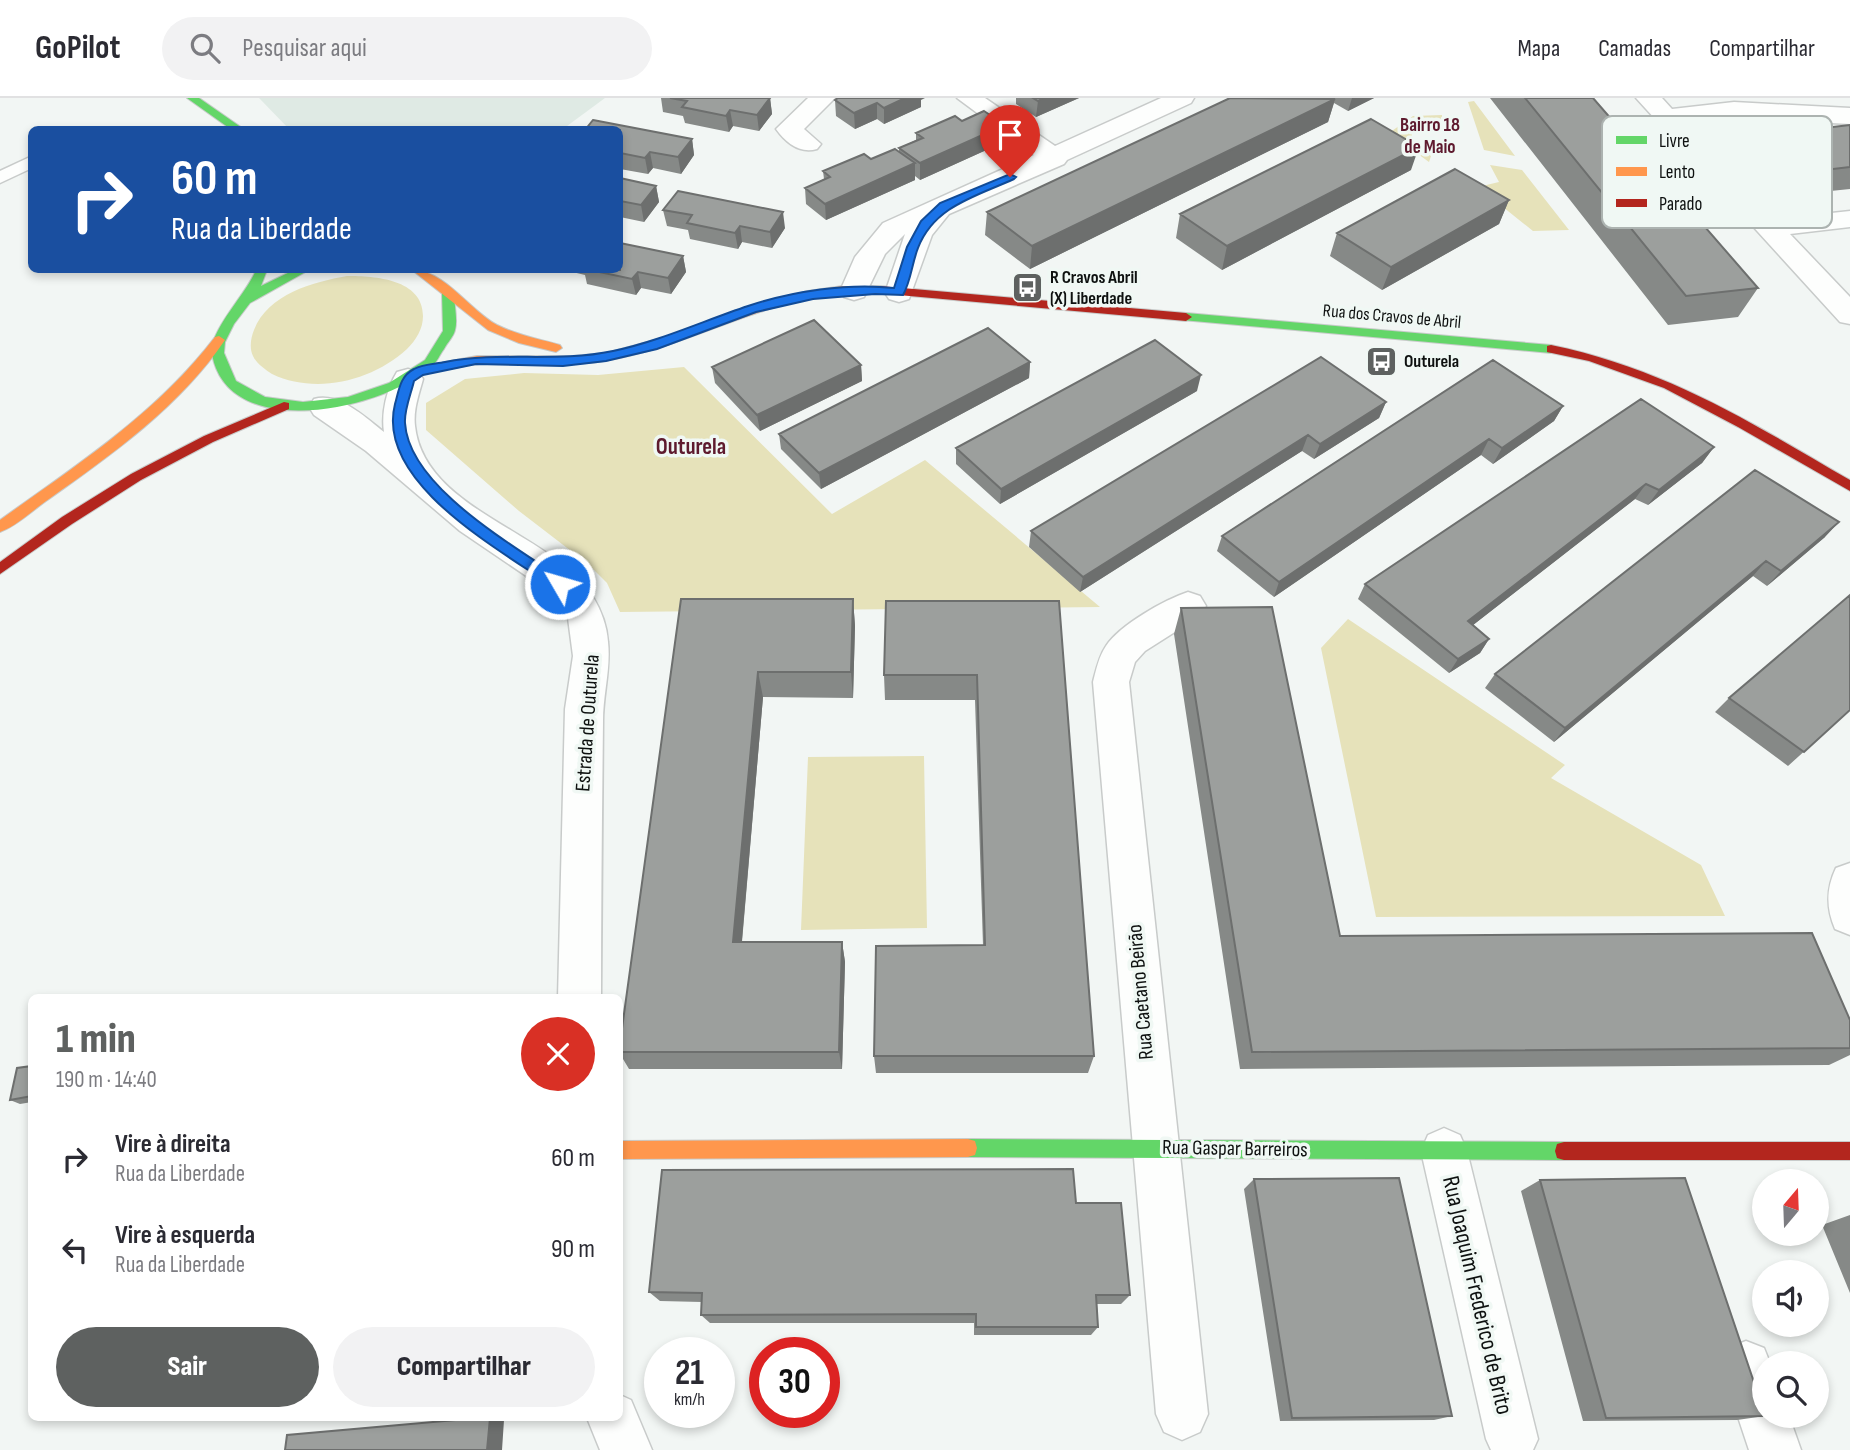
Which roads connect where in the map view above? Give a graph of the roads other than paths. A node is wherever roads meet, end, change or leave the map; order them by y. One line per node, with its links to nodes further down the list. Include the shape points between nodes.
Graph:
1 (192, 98): 6 (street)
2 (823, 98): 10 (street, via 789,128)
3 (969, 98): 11 (street)
4 (1182, 98): 11 (street)
5 (1656, 107): 7 (street)
6 (218, 114): 8 (street); 9 (street)
7 (1850, 116)
8 (226, 126)
9 (234, 126)
10 (808, 144)
11 (1055, 158): 14 (street)
12 (28, 163): 13 (lane)
13 (0, 178)
14 (944, 206): 21 (street, via 893,229 879,241); 23 (street, via 919,233)
15 (1850, 219): 16 (street)
16 (1832, 221)
17 (1768, 228): 25 (street)
18 (261, 273): 24 (street)
19 (296, 273): 24 (street)
20 (425, 273): 22 (street)
21 (854, 291): 23 (street, Rua dos Cravos de Abril); 27 (street, Rua dos Cravos de Abril, via 753,308)
22 (447, 293): 27 (street, via 503,334 535,344 570,351); 28 (street, via 454,311 451,331 440,352)
23 (899, 293): 32 (street, Rua dos Cravos de Abril, via 1555,349 1648,376)
24 (248, 299): 26 (street, via 229,319)
25 (1850, 315)
26 (219, 340): 29 (street, via 219,363 231,383 252,398); 33 (street, via 201,368 141,424)
27 (652, 346): 28 (street, via 563,362 476,360)
28 (414, 375): 30 (street, via 364,399); 31 (street, Estrada de Outurela, via 398,421 401,442)
29 (284, 406): 30 (street); 34 (street, via 220,432 113,487)
30 (325, 407): 31 (street, Estrada de Outurela, via 377,441)
31 (426, 484): 38 (street, Estrada de Outurela, via 460,514 560,584 579,603 587,622 592,642 584,709)
32 (1850, 486)
33 (0, 527)
34 (0, 569)
35 (1188, 606): 39 (street, Rua Caetano Beirão, via 1132,641 1119,656 1111,682)
36 (1850, 881): 37 (street)
37 (1850, 916)
38 (579, 994)
39 (1155, 1147): 40 (street, Rua Gaspar Barreiros); 41 (street, Rua Gaspar Barreiros); 44 (street, Rua Caetano Beirão)
40 (623, 1150)
41 (1444, 1151): 42 (street, Rua Gaspar Barreiros, via 1679,1172); 46 (street, Rua Joaquim Frederico de Brito)
42 (1850, 1151)
43 (1730, 1321): 48 (street)
44 (1182, 1414)
45 (614, 1421): 47 (street)
46 (1512, 1439)
47 (626, 1450)
48 (1775, 1450)

